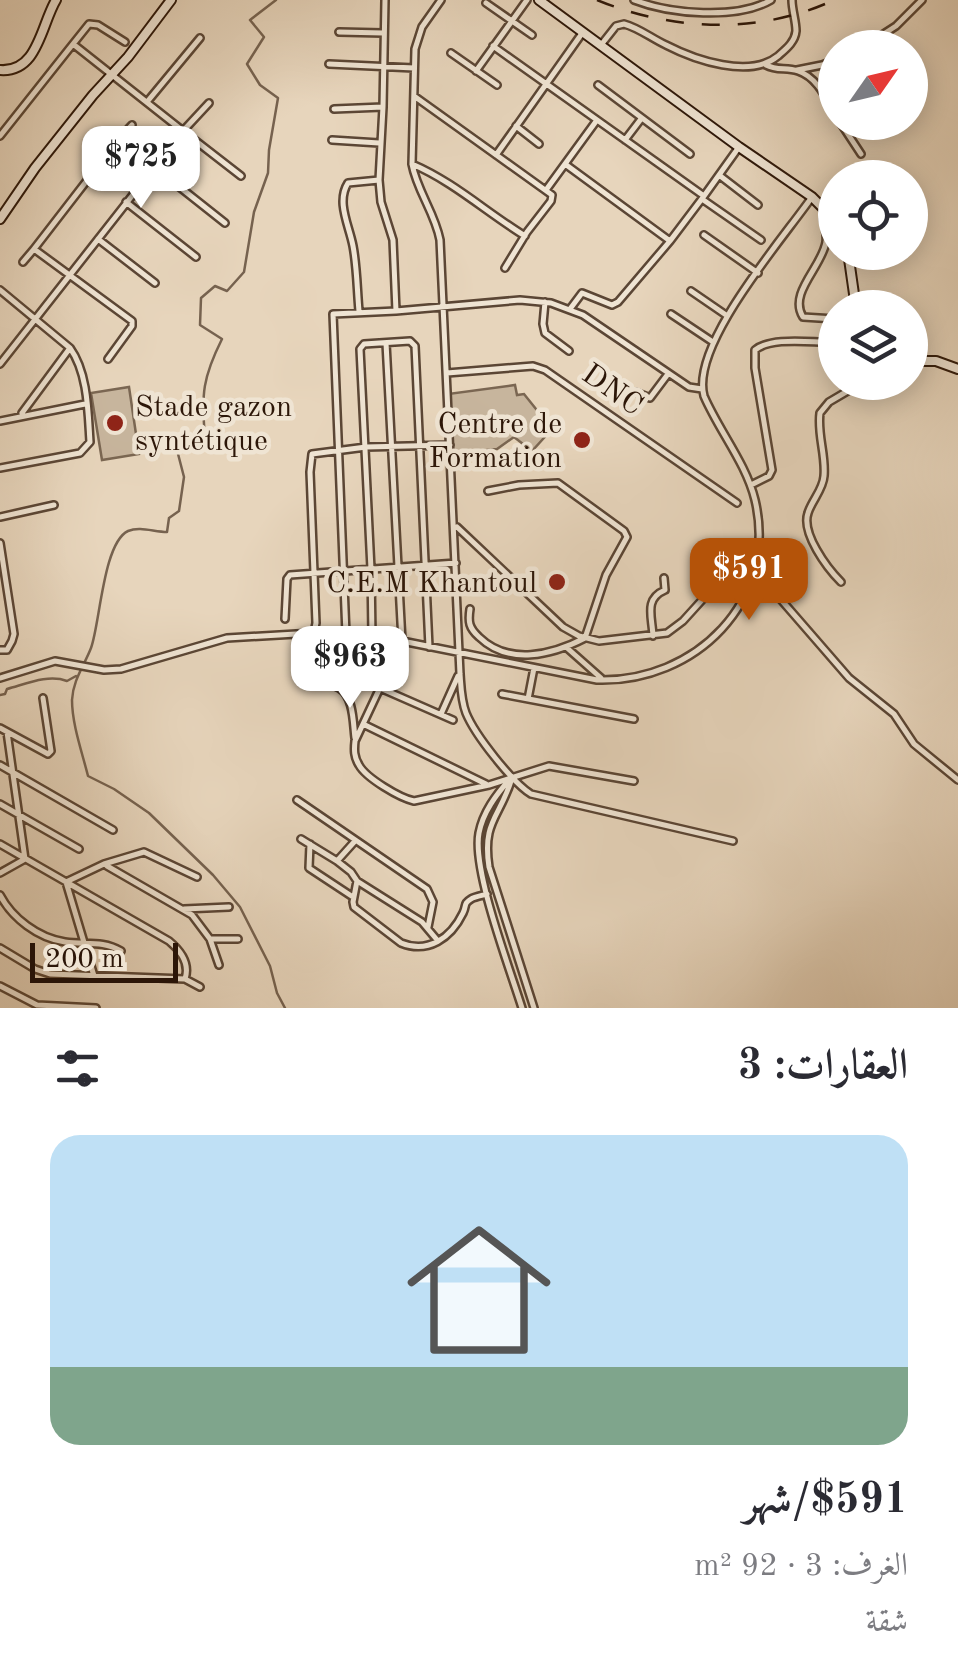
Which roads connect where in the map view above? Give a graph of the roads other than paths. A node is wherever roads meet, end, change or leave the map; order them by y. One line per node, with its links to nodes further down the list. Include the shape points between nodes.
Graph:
1 (56, 0): 29 (main road, via 30,58 16,69)
2 (167, 0): 32 (main road)
3 (385, 0): 16 (street)
4 (441, 0): 28 (street, via 420,32)
5 (526, 0): 12 (street)
6 (538, 0): 15 (main road)
7 (634, 0): 8 (street, via 681,12 748,9)
8 (770, 0)
9 (792, 0): 25 (street, via 794,39)
10 (922, 0): 13 (street)
11 (486, 3): 12 (street)
12 (511, 21): 17 (street); 21 (street)
13 (890, 30)
14 (339, 32): 16 (street)
15 (583, 32): 22 (main road); 33 (street)
16 (383, 33): 27 (street)
17 (532, 35)
18 (200, 38): 38 (street)
19 (125, 42): 20 (street, via 89,24)
20 (73, 44): 32 (street); 47 (street)
21 (494, 46): 31 (street); 33 (street)
22 (601, 46): 25 (street, via 624,24 703,60); 54 (main road)
23 (451, 53): 31 (street)
24 (330, 64): 27 (street)
25 (766, 65): 30 (street)
26 (818, 66): 30 (street)
27 (384, 68): 28 (street); 40 (street)
28 (414, 68): 37 (street)
29 (0, 70)
30 (797, 70): 34 (street)
31 (476, 71): 35 (street)
32 (112, 75): 38 (street); 70 (main road)
33 (546, 84): 43 (street); 45 (street)
34 (818, 84)
35 (497, 85)
36 (598, 85): 42 (street)
37 (412, 96): 57 (street); 58 (street)
38 (147, 102): 46 (street)
39 (209, 103): 46 (street)
40 (383, 107): 41 (street); 52 (street)
41 (334, 109)
42 (640, 119): 50 (street); 55 (street)
43 (597, 120): 50 (street); 59 (street)
44 (132, 125): 48 (street)
45 (516, 126): 53 (street); 57 (street)
46 (183, 131): 60 (street); 61 (street)
47 (0, 136)
48 (120, 139): 60 (street); 77 (street)
49 (332, 140): 52 (street)
50 (625, 140): 66 (street)
51 (852, 140): 56 (street)
52 (380, 144): 63 (street)
53 (540, 144)
54 (739, 147): 62 (street); 65 (main road)
55 (690, 154)
56 (861, 154)
57 (496, 155): 64 (street)
58 (412, 164): 73 (street); 88 (street, via 439,232)
59 (565, 164): 64 (street); 76 (street)
60 (154, 166): 67 (street); 71 (street)
61 (241, 176)
62 (719, 176): 66 (street); 69 (street)
63 (379, 180): 90 (street, via 348,183 343,195); 91 (street, via 393,240)
64 (546, 190): 73 (street, via 552,199)
65 (812, 197): 68 (main road); 82 (street)
66 (703, 198): 75 (street); 76 (street)
67 (126, 202): 74 (street); 78 (street)
68 (818, 202)
69 (758, 204)
70 (0, 219)
71 (225, 224)
72 (704, 235): 82 (street)
73 (525, 236): 81 (street)
74 (97, 238): 83 (street); 84 (street)
75 (760, 240)
76 (670, 241): 89 (street, via 618,302 582,294)
77 (34, 249): 80 (street); 83 (street)
78 (196, 257)
79 (818, 261): 94 (street, via 798,307 803,317)
80 (23, 262)
81 (506, 268)
82 (758, 272): 93 (street)
83 (70, 274): 95 (street); 101 (street, via 132,321)
84 (156, 283)
85 (0, 290): 95 (street)
86 (692, 292): 93 (street)
87 (545, 302): 88 (street); 89 (street); 100 (street, via 545,334)
88 (443, 307): 91 (street); 105 (street)
89 (570, 309): 106 (street)
90 (360, 311): 91 (street); 117 (street, via 331,316)
91 (396, 311)
92 (672, 314): 97 (street)
93 (726, 316): 97 (street)
94 (818, 318)
95 (37, 319): 99 (street); 102 (street)
96 (386, 342): 113 (street, via 415,344); 115 (street); 116 (street, via 360,348)
97 (713, 342): 107 (street)
98 (818, 342): 119 (street, via 756,348 772,470)
99 (70, 348): 110 (street); 111 (street)
100 (569, 351)
101 (108, 359)
102 (1, 361)
103 (928, 362): 104 (main road)
104 (958, 369)
105 (446, 373): 114 (street); 121 (street, DNC, via 546,370)
106 (668, 374): 107 (street); 108 (street, via 650,398)
107 (702, 389): 119 (street)
108 (635, 392)
109 (832, 400): 136 (street, via 820,413 824,480 806,518 822,559)
110 (87, 404): 111 (street); 118 (street, via 90,442 80,453)
111 (20, 416): 112 (street)
112 (0, 421)
113 (421, 445): 114 (street); 115 (street); 129 (street)
114 (450, 445): 124 (street)
115 (393, 446): 116 (street); 130 (street)
116 (366, 447): 117 (street); 131 (street)
117 (338, 450): 132 (street); 133 (street, via 311,456)
118 (0, 468)
119 (751, 485): 126 (street)
120 (488, 491): 143 (street, via 560,484 626,533)
121 (737, 503)
122 (54, 505): 123 (street)
123 (0, 517)
124 (455, 525): 127 (street); 143 (street, via 559,623)
125 (0, 543): 128 (street)
126 (757, 556): 134 (street); 141 (street, via 722,558 706,597 674,628)
127 (456, 563): 129 (street); 148 (street)
128 (2, 564): 147 (street, via 14,634 7,650)
129 (424, 565): 130 (street); 145 (street)
130 (399, 566): 131 (street); 144 (street)
131 (371, 569): 132 (street); 142 (street)
132 (345, 570): 133 (street); 140 (street)
133 (315, 572): 138 (street, via 288,576); 139 (street)
134 (752, 575): 152 (street, via 729,622 691,656 650,674); 166 (street, via 849,678 894,714 914,744)
135 (664, 578): 141 (street, via 665,590 652,600)
136 (841, 582)
137 (470, 608): 146 (street, via 472,630 499,651 526,655)
138 (285, 619)
139 (313, 633): 140 (street); 151 (street, via 227,638 121,670 55,661); 162 (street, via 310,678 346,695)
140 (346, 634): 142 (street)
141 (652, 636): 143 (street)
142 (372, 637): 144 (street)
143 (586, 638): 146 (street)
144 (402, 642): 145 (street); 153 (street)
145 (429, 647): 148 (street)
146 (566, 647): 152 (street)
147 (0, 650)
148 (460, 654): 149 (street); 150 (street)
149 (534, 668): 152 (street); 156 (street)
150 (460, 674): 157 (street); 165 (street, via 469,720)
151 (0, 678)
152 (604, 680)
153 (380, 688): 157 (street); 160 (street)
154 (502, 694): 156 (street)
155 (43, 698): 161 (street, via 50,753)
156 (528, 699): 158 (street)
157 (441, 714): 159 (street)
158 (634, 719)
159 (453, 720)
160 (363, 724): 162 (street); 168 (street)
161 (3, 730): 164 (street)
162 (355, 741): 168 (street, via 360,768 408,800)
163 (0, 765): 164 (street)
164 (12, 772): 171 (street); 172 (street)
165 (512, 777): 167 (street, via 553,766); 168 (street); 175 (street, via 543,798); 186 (street, via 495,795 478,838); 205 (street, via 486,845)
166 (958, 780)
167 (634, 781)
168 (488, 785)
169 (297, 800): 174 (street)
170 (0, 804): 171 (street)
171 (20, 816): 178 (street); 179 (street)
172 (114, 830)
173 (300, 839): 177 (street)
174 (356, 840): 180 (street); 191 (street, via 427,889 433,902)
175 (733, 841)
176 (0, 844): 179 (street)
177 (310, 844): 180 (street); 188 (street, via 310,868)
178 (79, 849)
179 (25, 859): 182 (street); 185 (street)
180 (337, 861): 184 (street)
181 (104, 864): 183 (street, via 144,852); 185 (street); 190 (street)
182 (0, 873)
183 (198, 877)
184 (357, 881): 188 (street); 191 (street)
185 (66, 882): 195 (street); 200 (street, via 176,946)
186 (487, 894): 194 (street, via 466,904); 204 (street)
187 (0, 895): 195 (street, via 14,916 46,936)
188 (353, 897): 194 (street, via 357,911 402,943 420,948)
189 (230, 907): 190 (street)
190 (184, 908): 193 (street)
191 (428, 926): 194 (street)
192 (238, 938): 193 (street)
193 (210, 939): 198 (street)
194 (438, 941)
195 (84, 942): 197 (street); 199 (street)
196 (0, 948): 199 (street, via 43,972)
197 (121, 951)
198 (219, 965)
199 (94, 976): 200 (street)
200 (186, 979): 202 (street)
201 (0, 986): 203 (street, via 37,1005)
202 (200, 987)
203 (96, 1008)
204 (522, 1008)
205 (534, 1008)

